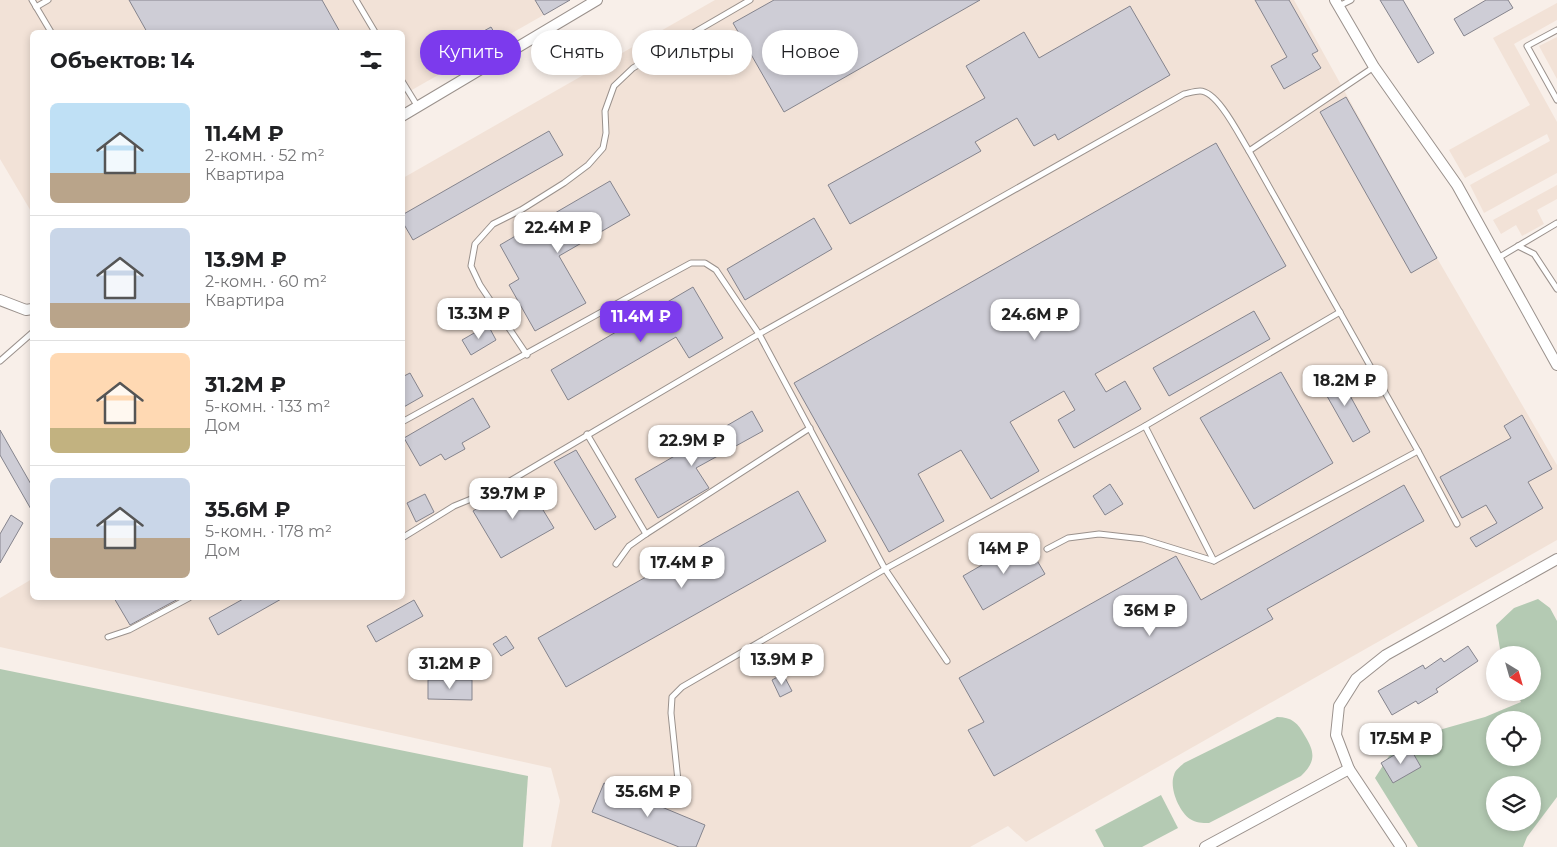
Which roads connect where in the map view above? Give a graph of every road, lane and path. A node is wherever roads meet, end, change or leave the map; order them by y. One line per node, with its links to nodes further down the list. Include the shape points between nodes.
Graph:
1 (32, 0): 8 (lane)
2 (48, 0): 8 (lane)
3 (356, 0): 10 (lane)
4 (597, 0): 15 (street)
5 (750, 0): 27 (lane, via 633,68 614,86 605,111 603,148 588,165 521,210 493,224 475,244 470,266)
6 (1351, 0): 7 (lane)
7 (1337, 3): 12 (street)
8 (36, 7): 9 (lane)
9 (50, 30)
10 (374, 30)
11 (1557, 30): 14 (lane, via 1527,46)
12 (1374, 67): 17 (lane); 20 (street, via 1457,185)
13 (405, 85): 15 (lane)
14 (1557, 100)
15 (418, 107): 16 (street)
16 (405, 114)
17 (1249, 151): 24 (lane); 25 (lane, via 1213,96 1201,91 1184,94)
18 (1557, 223): 19 (lane)
19 (1518, 246): 20 (lane); 21 (lane, via 1534,254)
20 (1498, 258): 29 (street)
21 (1557, 289)
22 (0, 300): 23 (street)
23 (30, 309)
24 (1340, 312): 31 (lane); 34 (lane)
25 (759, 334): 27 (lane, via 716,270 705,263 691,263); 32 (lane); 33 (lane)
26 (30, 335): 28 (lane)
27 (527, 355): 30 (lane)
28 (0, 361)
29 (1557, 365)
30 (405, 420)
31 (1145, 426): 40 (lane); 42 (lane)
32 (810, 428): 36 (lane); 42 (lane)
33 (587, 434): 36 (lane); 37 (lane, via 498,488 454,506)
34 (1418, 451): 35 (lane); 40 (lane)
35 (1457, 524)
36 (646, 534): 41 (lane, via 629,546)
37 (405, 536)
38 (1047, 549): 40 (lane, via 1068,538 1099,534 1143,539)
39 (1557, 559): 46 (street, via 1386,655 1356,679 1339,706 1336,735)
40 (1214, 561)
41 (616, 564)
42 (885, 569): 45 (lane); 47 (lane, via 682,687 672,697)
43 (185, 600): 44 (lane, via 129,630)
44 (108, 637)
45 (947, 661)
46 (1349, 769): 48 (street); 49 (street)
47 (680, 800)
48 (1205, 847)
49 (1401, 847)

